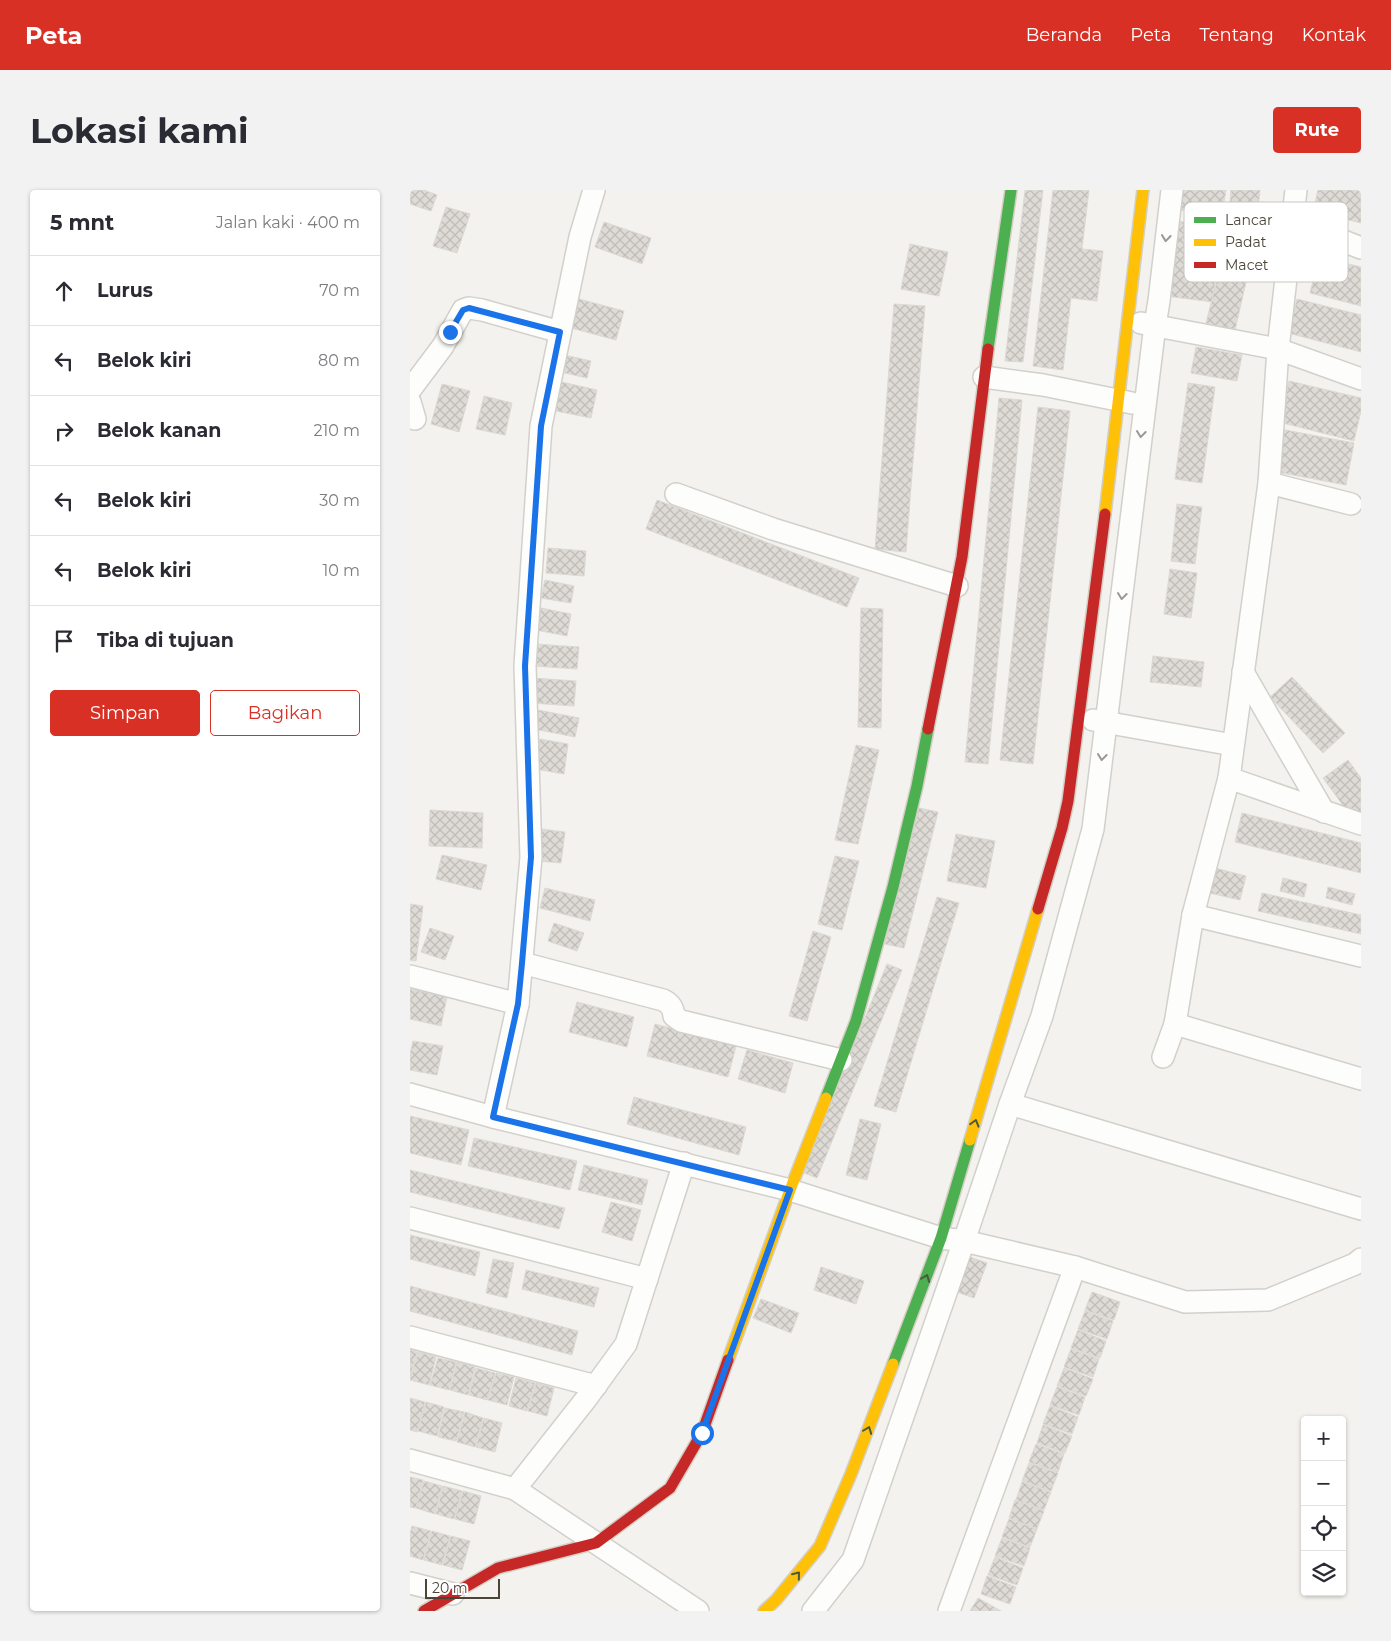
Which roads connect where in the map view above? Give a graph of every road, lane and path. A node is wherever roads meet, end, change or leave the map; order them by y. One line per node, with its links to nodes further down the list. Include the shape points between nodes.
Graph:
1 (594, 190): 10 (street, via 580,237)
2 (1011, 190): 12 (street)
3 (1143, 190): 8 (street)
4 (1172, 190): 9 (street, one-way to 9)
5 (1348, 243): 6 (street)
6 (1361, 248)
7 (1286, 282): 11 (street)
8 (1128, 322): 9 (street); 15 (street)
9 (1155, 325): 11 (street); 16 (street)
10 (560, 332): 14 (street, via 482,310 463,310 443,346); 32 (street, via 541,426 525,666 531,857)
11 (1278, 349): 13 (street); 17 (street)
12 (984, 377): 15 (street); 20 (street)
13 (1361, 379)
14 (410, 390)
15 (1119, 401): 16 (street); 22 (street)
16 (1145, 406): 23 (street, one-way to 23)
17 (1269, 483): 19 (street); 21 (street)
18 (676, 494): 20 (street, via 773,529)
19 (1351, 504)
20 (957, 586): 37 (street, via 895,878 856,1021)
21 (1242, 672): 24 (street); 26 (street)
22 (1079, 717): 23 (street); 28 (street)
23 (1106, 723): 24 (street); 29 (street, one-way to 29)
24 (1232, 745): 25 (street)
25 (1229, 778): 26 (street); 30 (street)
26 (1324, 812): 27 (street)
27 (1361, 824)
28 (1062, 828): 29 (street); 46 (street, one-way to 28)
29 (1090, 839): 40 (street, via 1042,1016)
30 (1193, 915): 31 (street); 35 (street)
31 (1361, 956)
32 (522, 963): 34 (street); 37 (street, via 663,1000 669,1003 674,1016 681,1021)
33 (410, 976): 34 (street)
34 (518, 1004): 41 (street)
35 (1175, 1024): 36 (street); 38 (street)
36 (1163, 1057)
37 (841, 1060): 43 (street)
38 (1361, 1079)
39 (410, 1094): 41 (street)
40 (1010, 1104): 44 (street); 47 (street)
41 (493, 1117): 42 (street)
42 (684, 1163): 43 (street); 50 (street)
43 (790, 1190): 46 (street); 55 (street, via 702,1433 670,1488)
44 (1361, 1209)
45 (410, 1218): 50 (street)
46 (941, 1238): 47 (street); 60 (street, one-way to 46, via 820,1546 851,1474)
47 (964, 1241): 49 (street); 61 (street, via 853,1560)
48 (1361, 1259): 49 (street, via 1268,1300 1185,1302)
49 (1075, 1267): 62 (street)
50 (647, 1279): 52 (street, via 626,1344)
51 (410, 1337): 52 (street)
52 (596, 1386): 54 (street)
53 (410, 1460): 54 (street)
54 (515, 1489): 55 (street)
55 (596, 1543): 57 (street, via 498,1568); 59 (street)
56 (410, 1583): 57 (street)
57 (453, 1594): 58 (street)
58 (424, 1611)
59 (698, 1611)
60 (764, 1611)
61 (813, 1611)
62 (949, 1611)

